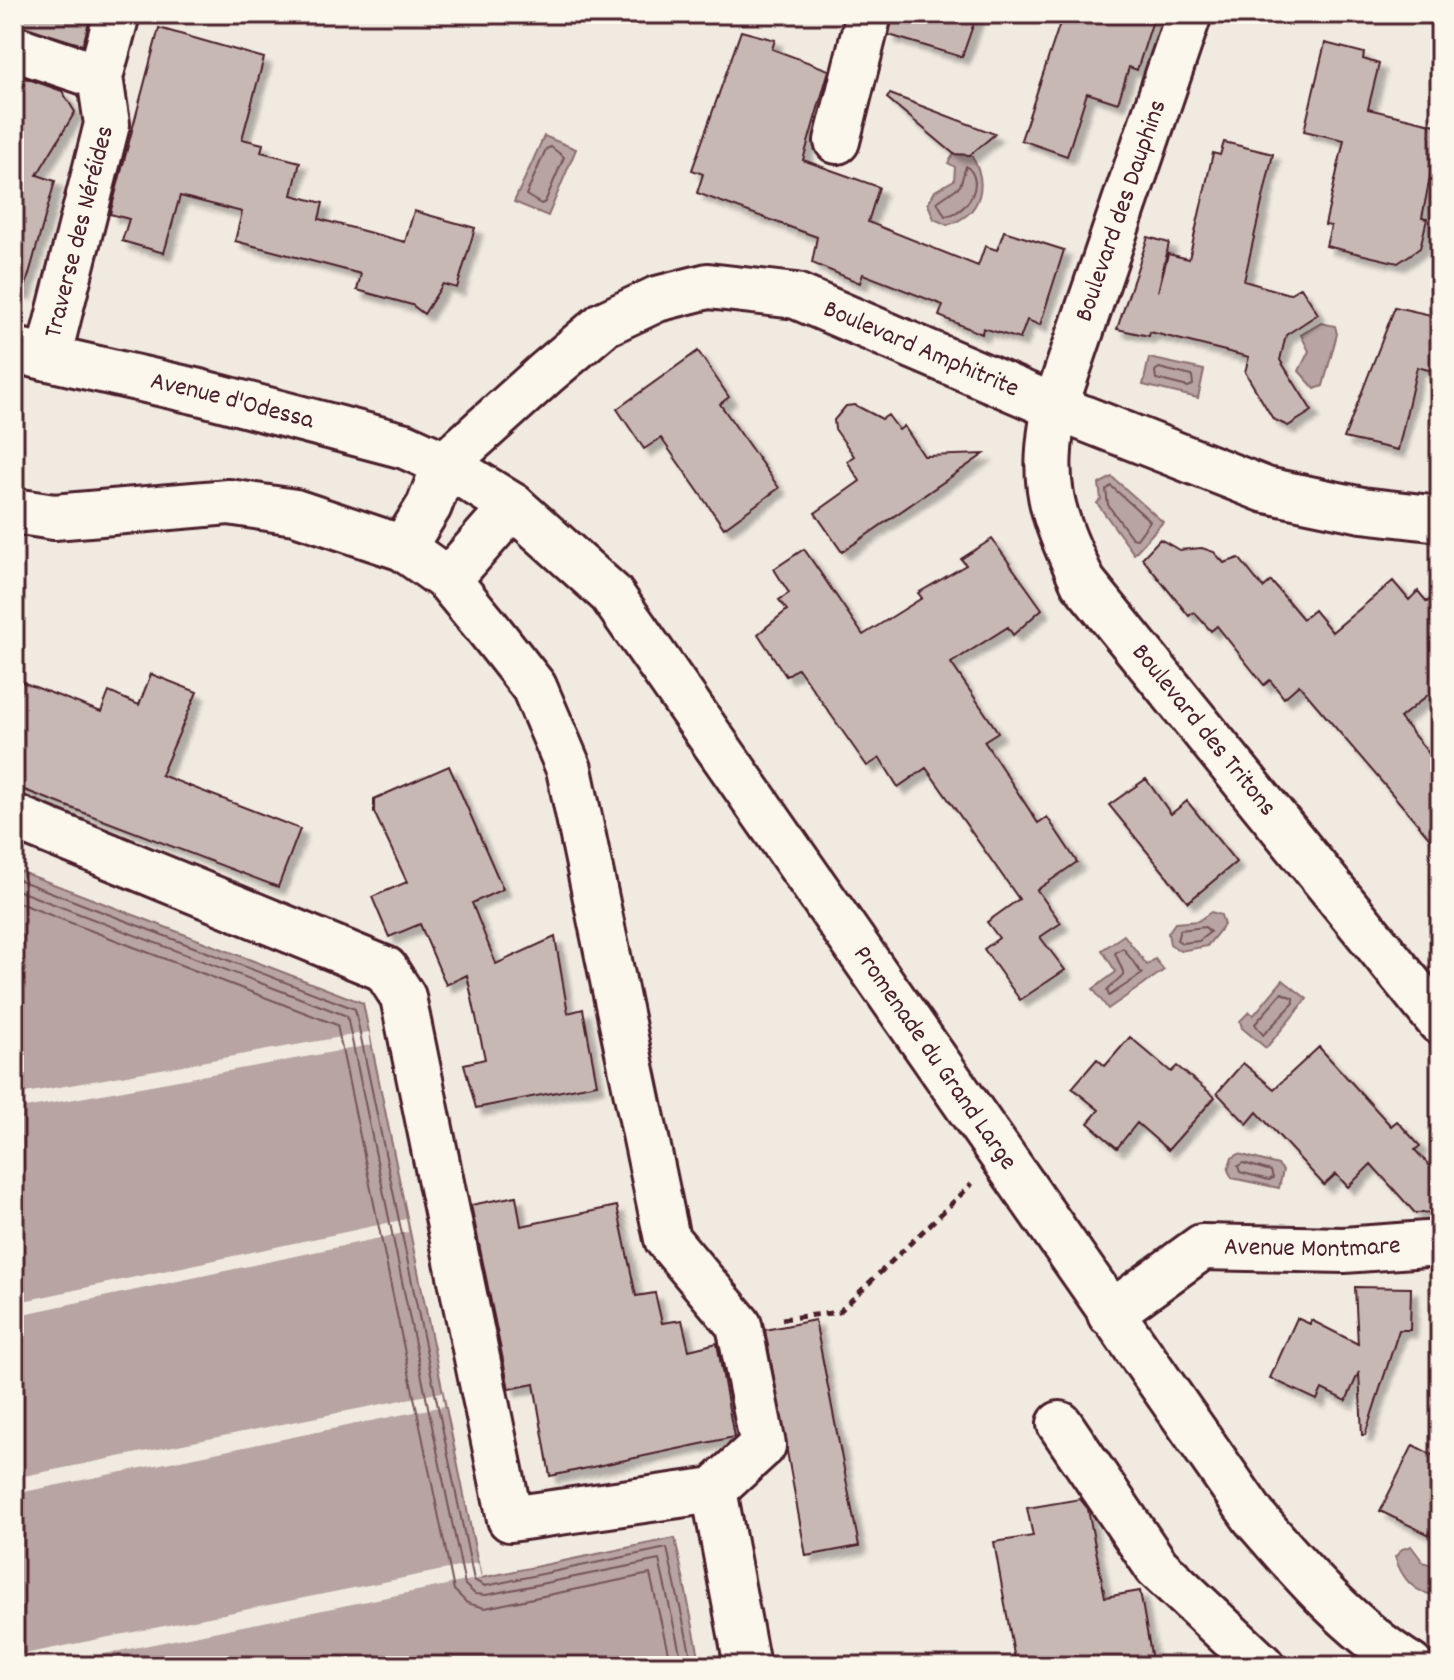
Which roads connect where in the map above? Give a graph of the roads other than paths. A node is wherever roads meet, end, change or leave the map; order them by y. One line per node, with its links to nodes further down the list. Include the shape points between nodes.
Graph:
1 (117, 14): 5 (street, Traverse des Néréides)
2 (869, 14): 6 (street)
3 (1189, 14): 8 (street, Boulevard des Dauphins)
4 (14, 48): 5 (street)
5 (100, 77): 7 (street, Traverse des Néréides, via 107,124)
6 (837, 141)
7 (31, 354): 9 (street, Avenue d'Odessa, via 390,442)
8 (1055, 407): 9 (street, Boulevard Amphitrite, via 796,296 708,286 657,299 604,324); 12 (street, Boulevard Amphitrite, via 1266,490); 16 (street, Boulevard des Tritons, via 1047,452 1052,515 1083,582)
9 (445, 464): 10 (street, Promenade du Grand Large); 13 (street, via 429,506)
10 (513, 506): 14 (street); 18 (street, Promenade du Grand Large, via 611,594)
11 (14, 511): 13 (street, via 54,517 229,502 295,512)
12 (1440, 519)
13 (403, 548): 14 (street)
14 (448, 580): 20 (street, via 534,687 569,769 667,1239 739,1325 763,1445)
15 (14, 817): 20 (street, via 385,969 403,997 510,1519)
16 (1440, 1022)
17 (1440, 1243): 18 (street, Avenue Montmare, via 1344,1250 1202,1247)
18 (1110, 1314): 21 (street, Promenade du Grand Large, via 1254,1517)
19 (1060, 1424): 23 (street, via 1157,1567)
20 (714, 1490): 22 (street)
21 (1385, 1659)
22 (747, 1666)
23 (1262, 1666)

